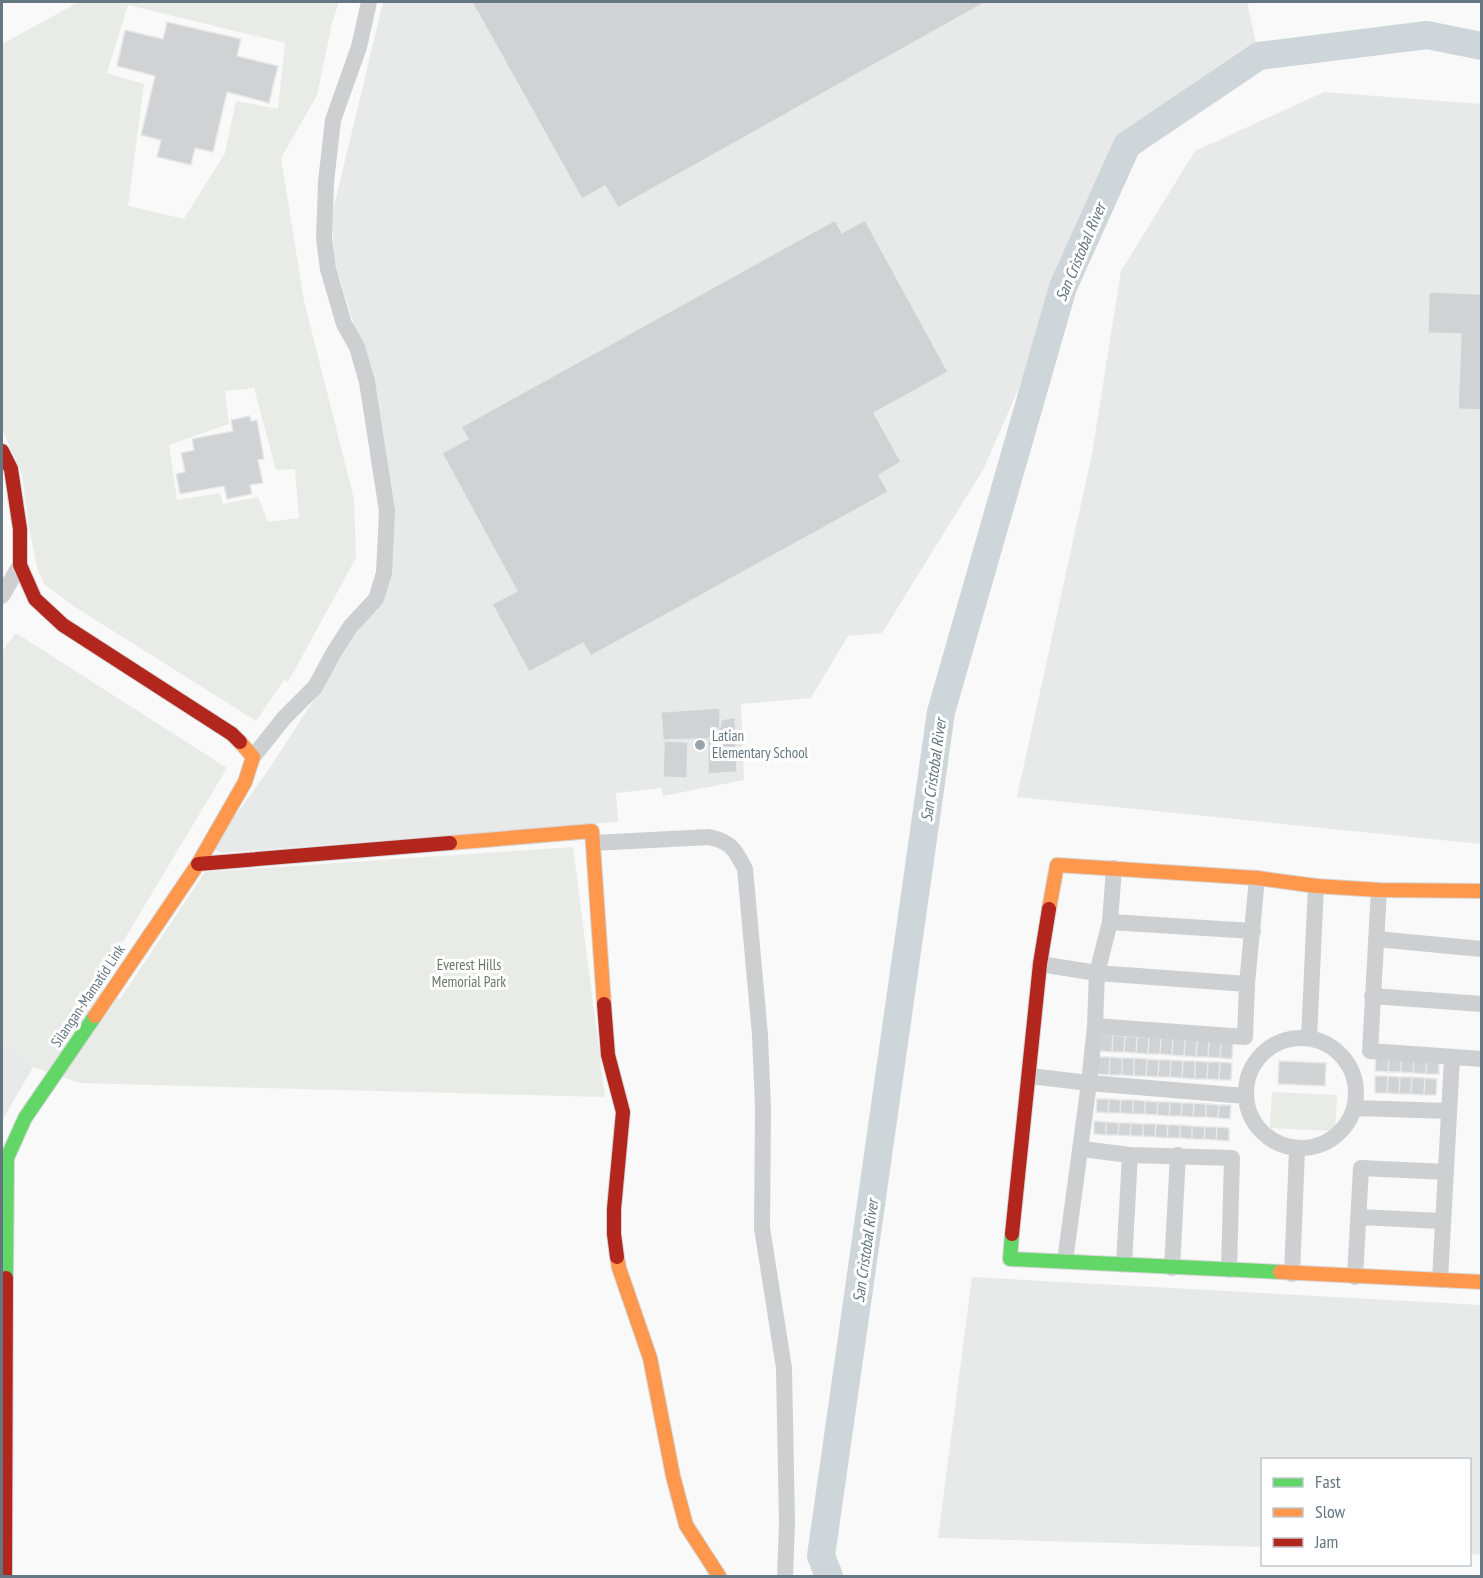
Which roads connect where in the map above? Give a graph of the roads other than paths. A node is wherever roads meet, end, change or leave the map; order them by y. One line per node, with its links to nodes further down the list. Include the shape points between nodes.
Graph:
1 (369, 2): 5 (street, via 359,46 333,120 324,239 344,324 357,347 367,382 387,511 384,573 376,599 350,627 315,687)
2 (2, 451): 3 (street, via 11,469 21,529)
3 (20, 565): 4 (street); 5 (street, via 35,599 63,625 232,734)
4 (2, 596)
5 (253, 757): 7 (street, Silangan-Mamatid Link, via 245,782)
6 (593, 843): 7 (street, via 592,831); 47 (street, via 608,1055 623,1112 614,1209 619,1268 650,1358 686,1525); 48 (street, via 709,837 724,841 737,852 745,869 760,1035 762,1228 784,1368)
7 (198, 864): 46 (street, Silangan-Mamatid Link, via 25,1118 8,1158)
8 (1114, 868): 9 (street); 13 (street); 17 (street, via 1057,865)
9 (1257, 878): 10 (street); 14 (street)
10 (1316, 886): 11 (street); 23 (street)
11 (1378, 890): 12 (street); 15 (street)
12 (1482, 891)
13 (1110, 922): 14 (street); 18 (street)
14 (1253, 931): 19 (street)
15 (1376, 939): 16 (street); 20 (street)
16 (1482, 949)
17 (1040, 964): 18 (street); 26 (street)
18 (1097, 973): 19 (street); 22 (street)
19 (1248, 984): 22 (street, via 1245,1037)
20 (1372, 996): 21 (street); 24 (street, via 1370,1051)
21 (1482, 1004)
22 (1095, 1026): 27 (street)
23 (1309, 1038): 28 (street, via 1284,1040 1262,1053 1249,1073); 29 (street, via 1340,1052 1350,1066)
24 (1452, 1058): 25 (street); 30 (street)
25 (1482, 1059)
26 (1030, 1076): 27 (street); 38 (street, via 1010,1258)
27 (1089, 1083): 28 (street); 31 (street)
28 (1245, 1096): 32 (street, via 1260,1131)
29 (1355, 1108): 30 (street); 32 (street, via 1348,1125 1336,1138 1317,1147)
30 (1449, 1111): 35 (street)
31 (1082, 1149): 33 (street); 38 (street)
32 (1297, 1150): 42 (street)
33 (1130, 1155): 34 (street); 39 (street)
34 (1178, 1155): 40 (street); 41 (street, via 1233,1158)
35 (1446, 1172): 36 (street, via 1361,1168); 37 (street)
36 (1359, 1217): 37 (street); 43 (street)
37 (1442, 1221): 44 (street)
38 (1065, 1261): 39 (street)
39 (1124, 1264): 40 (street)
40 (1172, 1268): 41 (street)
41 (1228, 1270): 42 (street)
42 (1292, 1274): 43 (street)
43 (1355, 1277): 44 (street)
44 (1440, 1281): 45 (street)
45 (1482, 1282)
46 (5, 1576)
47 (719, 1576)
48 (785, 1576)

